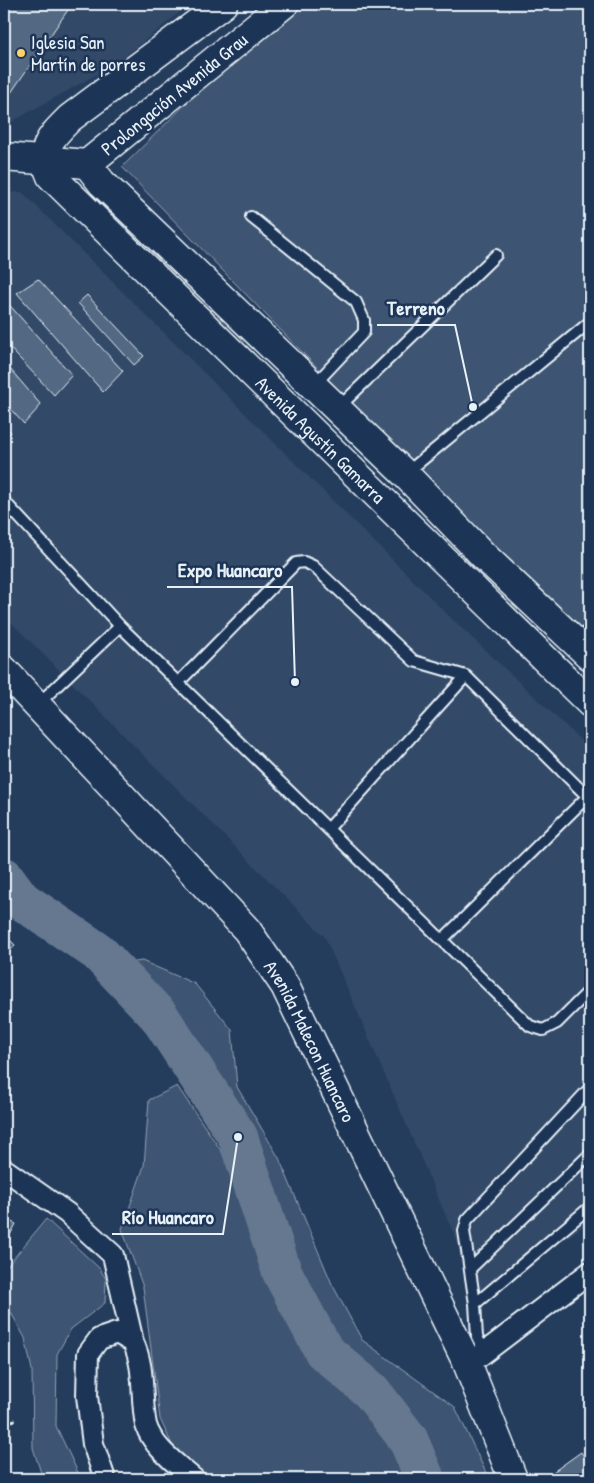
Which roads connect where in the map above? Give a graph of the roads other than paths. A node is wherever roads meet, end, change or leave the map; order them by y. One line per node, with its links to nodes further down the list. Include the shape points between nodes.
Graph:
1 (223, 4): 4 (main road, Prolongación Avenida Grau, via 70,118)
2 (284, 4): 5 (main road, Prolongación Avenida Grau)
3 (4, 157): 4 (main road)
4 (48, 159): 5 (main road); 14 (main road, Avenida Agustín Gamarra)
5 (87, 164): 9 (main road, Avenida Agustín Gamarra, via 102,183)
6 (252, 217): 9 (lane, via 356,302 364,320 364,332)
7 (496, 255): 10 (lane)
8 (590, 322): 11 (lane)
9 (313, 386): 10 (main road, Avenida Agustín Gamarra)
10 (337, 409): 11 (main road, Avenida Agustín Gamarra)
11 (404, 474): 13 (main road, Avenida Agustín Gamarra)
12 (4, 501): 15 (lane)
13 (483, 555): 14 (main road); 16 (main road, Avenida Agustín Gamarra)
14 (464, 580): 20 (main road, Avenida Agustín Gamarra)
15 (120, 626): 19 (lane); 21 (lane)
16 (590, 656)
17 (4, 670): 21 (main road, Avenida Malecon Huancaro)
18 (466, 676): 19 (lane, via 414,661 313,566 304,562 296,563); 22 (lane); 23 (lane)
19 (178, 683): 23 (lane)
20 (590, 703)
21 (37, 705): 34 (main road, Avenida Malecon Huancaro, via 247,930 286,986)
22 (589, 798): 24 (lane)
23 (328, 829): 24 (lane)
24 (442, 940): 25 (lane, via 530,1026 543,1030 556,1023)
25 (590, 990)
26 (590, 1088): 30 (lane, via 467,1220 464,1231)
27 (590, 1154): 30 (lane)
28 (4, 1169): 33 (street, via 67,1214 113,1255)
29 (590, 1207): 32 (lane)
30 (470, 1269): 32 (lane)
31 (590, 1272): 34 (street)
32 (475, 1304): 34 (lane)
33 (134, 1342): 35 (street, via 117,1333 99,1339 88,1354 87,1396 93,1444); 36 (street, via 141,1358 146,1426 157,1444)
34 (476, 1359): 37 (main road, Avenida Malecon Huancaro)
35 (105, 1479)
36 (194, 1479)
37 (513, 1479)

